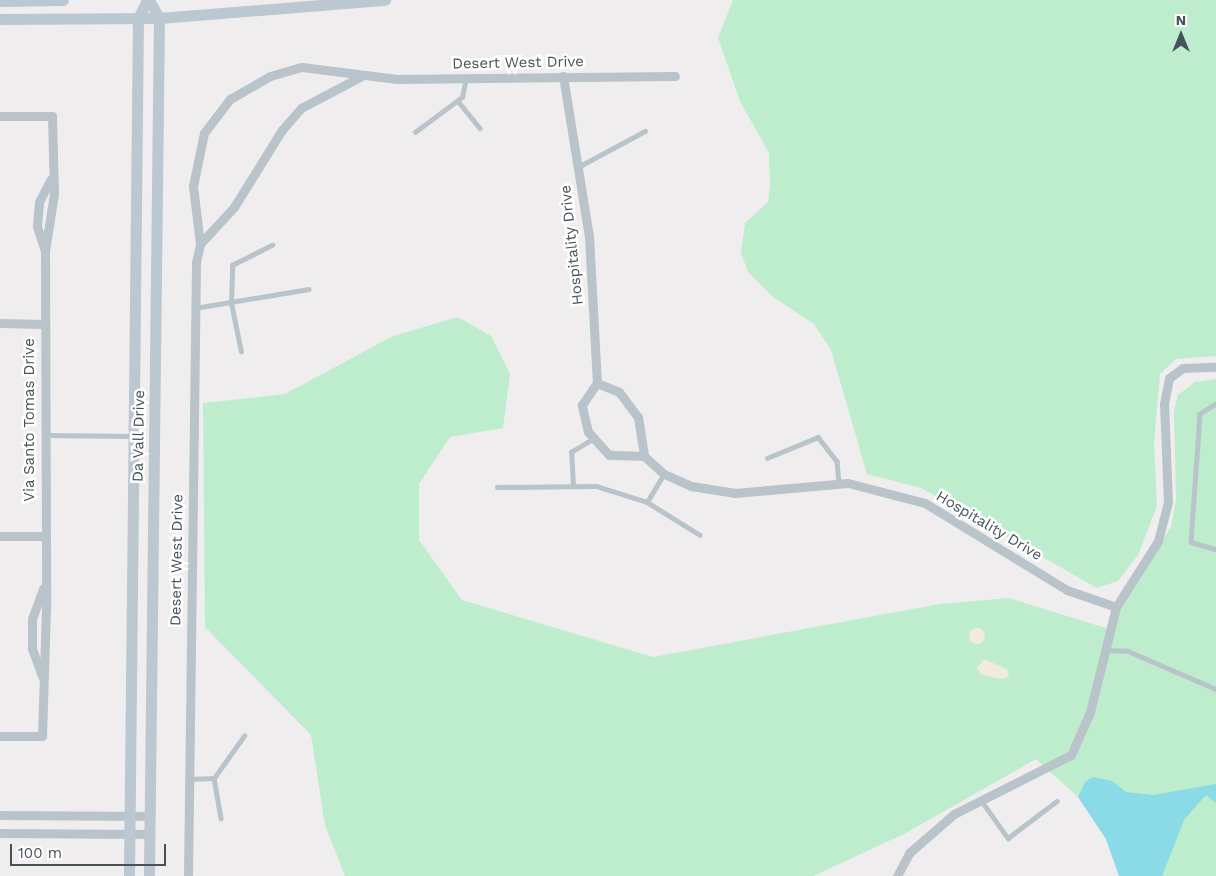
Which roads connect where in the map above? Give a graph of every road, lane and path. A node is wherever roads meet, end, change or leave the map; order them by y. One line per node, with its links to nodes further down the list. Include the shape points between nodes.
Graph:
1 (63, 0): 4 (main road)
2 (148, 0): 5 (main road, Da Vall Drive); 6 (main road, Da Vall Drive)
3 (385, 0): 6 (main road)
4 (0, 1)
5 (138, 18): 6 (main road); 7 (main road); 32 (main road, Da Vall Drive)
6 (159, 18): 58 (main road, Da Vall Drive)
7 (0, 19)
8 (362, 76): 11 (street, Desert West Drive); 19 (street, Desert West Drive, via 301,108 282,130 234,207); 19 (street, Desert West Drive, via 302,67 270,76 230,100 204,132 193,186)
9 (562, 76): 10 (street, Desert West Drive); 11 (street, Desert West Drive); 17 (street, Hospitality Drive)
10 (676, 76)
11 (466, 78): 12 (lane)
12 (458, 101): 14 (lane); 16 (lane)
13 (0, 116): 18 (street, Via Santo Tomas Drive, via 52,116)
14 (480, 128)
15 (645, 131): 17 (lane)
16 (415, 132)
17 (577, 168): 29 (street, Hospitality Drive, via 588,236)
18 (50, 180): 21 (street, Via Santo Tomas Drive, via 53,214); 21 (street, Via Santo Tomas Drive, via 39,202 37,226)
19 (200, 244): 24 (street, Desert West Drive)
20 (272, 245): 23 (lane, via 232,265)
21 (45, 251): 26 (street, Via Santo Tomas Drive)
22 (308, 289): 23 (lane)
23 (231, 303): 24 (lane); 27 (lane)
24 (195, 308): 53 (street, Desert West Drive)
25 (0, 323): 26 (street)
26 (45, 324): 31 (street, Via Santo Tomas Drive)
27 (241, 352)
28 (1216, 367): 46 (street, via 1184,368 1168,378 1164,404 1168,502 1158,541)
29 (597, 383): 33 (street, via 582,405); 34 (street, via 619,392 638,417)
30 (1216, 404): 44 (lane, via 1200,414 1191,542)
31 (44, 435): 32 (lane); 43 (street, Via Santo Tomas Drive)
32 (133, 436): 57 (main road, Da Vall Drive)
33 (593, 439): 34 (street, via 609,455); 38 (lane, via 571,452)
34 (644, 456): 36 (street, Hospitality Drive)
35 (767, 458): 37 (lane, via 818,437 837,462)
36 (664, 474): 37 (street, Hospitality Drive, via 691,486 735,493); 40 (lane)
37 (839, 483): 46 (street, Hospitality Drive, via 925,503 1067,590)
38 (573, 486): 39 (lane); 40 (lane, via 596,486)
39 (497, 487)
40 (647, 502): 41 (lane)
41 (700, 535)
42 (0, 536): 43 (street)
43 (44, 536): 45 (street, Via Santo Tomas Drive)
44 (1216, 549)
45 (43, 588): 48 (street, Via Santo Tomas Drive, via 46,662); 48 (street, Via Santo Tomas Drive, via 32,619 32,648)
46 (1116, 607): 47 (street)
47 (1103, 651): 49 (lane, via 1128,651); 54 (street, via 1087,722 1070,754)
48 (42, 676): 50 (street, Via Santo Tomas Drive, via 42,736)
49 (1216, 689)
50 (0, 736)
51 (244, 736): 52 (lane)
52 (214, 778): 53 (lane); 59 (lane)
53 (187, 779): 65 (street, Desert West Drive)
54 (980, 799): 55 (lane, via 1008,838); 66 (street, via 954,814 910,853)
55 (1057, 801)
56 (0, 815): 57 (street)
57 (130, 816): 58 (street); 61 (main road, Da Vall Drive)
58 (150, 816): 62 (main road, Da Vall Drive)
59 (221, 818)
60 (0, 833): 61 (street)
61 (130, 834): 62 (street); 63 (main road, Da Vall Drive)
62 (150, 834): 64 (main road, Da Vall Drive)
63 (129, 876)
64 (149, 876)
65 (188, 876)
66 (897, 876)

